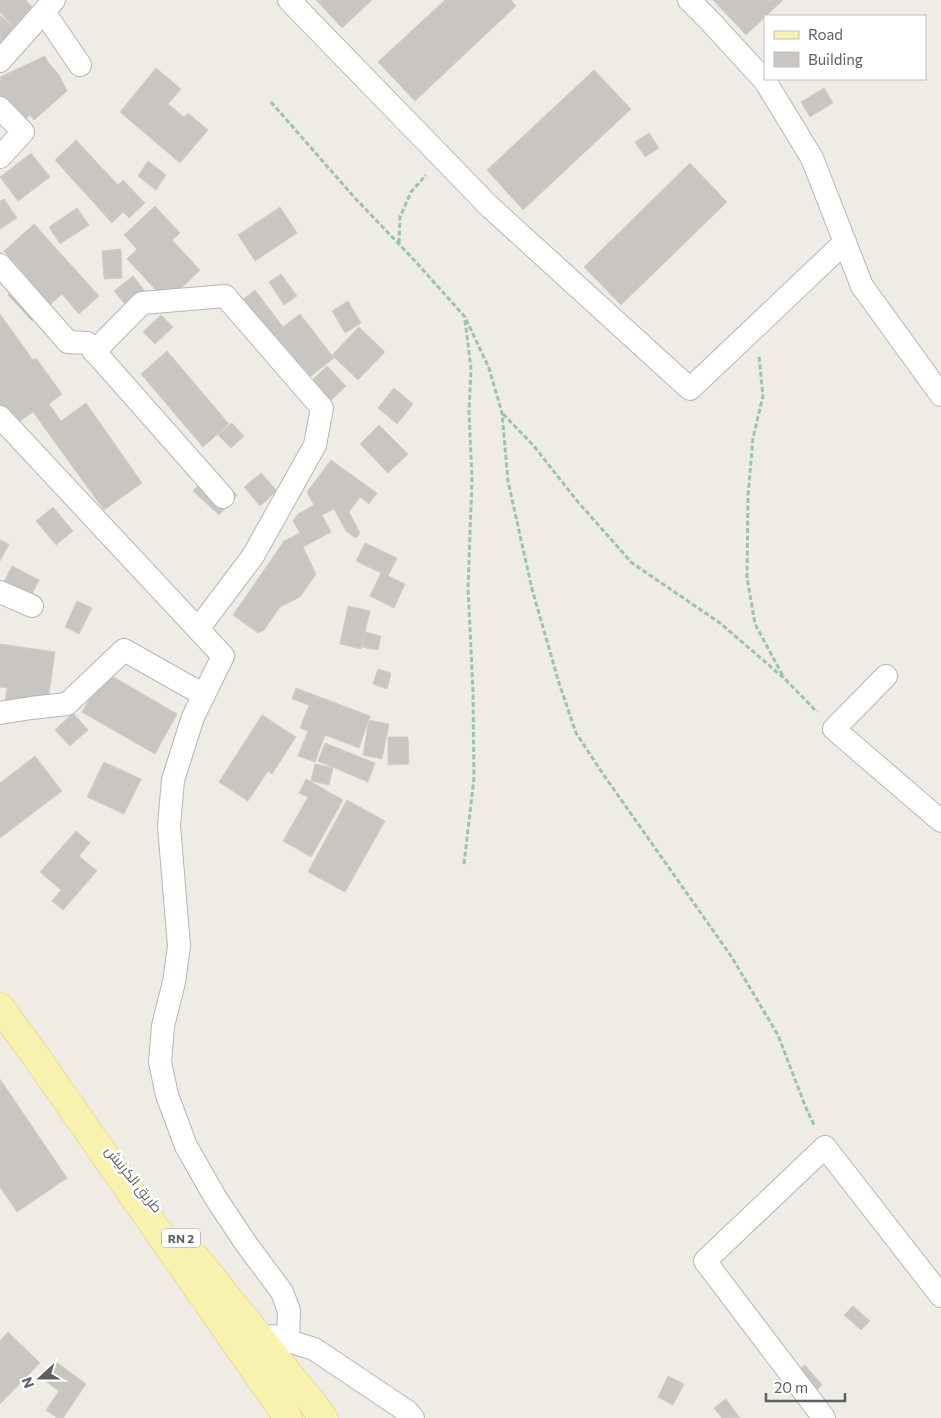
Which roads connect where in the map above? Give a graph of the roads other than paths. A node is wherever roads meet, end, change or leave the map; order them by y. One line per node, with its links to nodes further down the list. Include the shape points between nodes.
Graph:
1 (289, 0): 10 (street, via 490,207 690,389)
2 (689, 0): 6 (street)
3 (49, 6): 4 (street); 5 (street)
4 (0, 60)
5 (80, 65)
6 (764, 80)
7 (764, 80): 10 (street, via 812,158)
8 (0, 108): 9 (street, via 23,132)
9 (0, 156)
10 (845, 242): 13 (street, via 862,286)
11 (0, 264): 12 (street, via 68,342 86,343)
12 (94, 352): 15 (street); 18 (street, via 142,303 225,296 322,408 315,445 254,556)
13 (941, 395)
14 (2, 421): 18 (street)
15 (223, 497)
16 (0, 592): 17 (street)
17 (32, 606)
18 (198, 629): 20 (street, via 223,656)
19 (886, 676): 22 (street, via 834,729)
20 (204, 694): 21 (street, via 124,650 67,704); 27 (street, via 193,717 173,780 169,826 180,946 163,1026 160,1062 167,1095 186,1146 214,1197 282,1292 289,1310)
21 (0, 714)
22 (941, 821)
23 (0, 1007): 24 (main road, طريق الكرنيش)
24 (37, 1058): 26 (main road, طريق الكرنيش / RN 2); 28 (main road, طريق الكرنيش / RN 2)
25 (941, 1296): 31 (street, via 825,1148 705,1261)
26 (254, 1330): 27 (street); 29 (main road, طريق الكرنيش / RN 2)
27 (288, 1341): 30 (street, via 314,1349)
28 (288, 1418)
29 (324, 1418)
30 (413, 1418)
31 (824, 1418)

